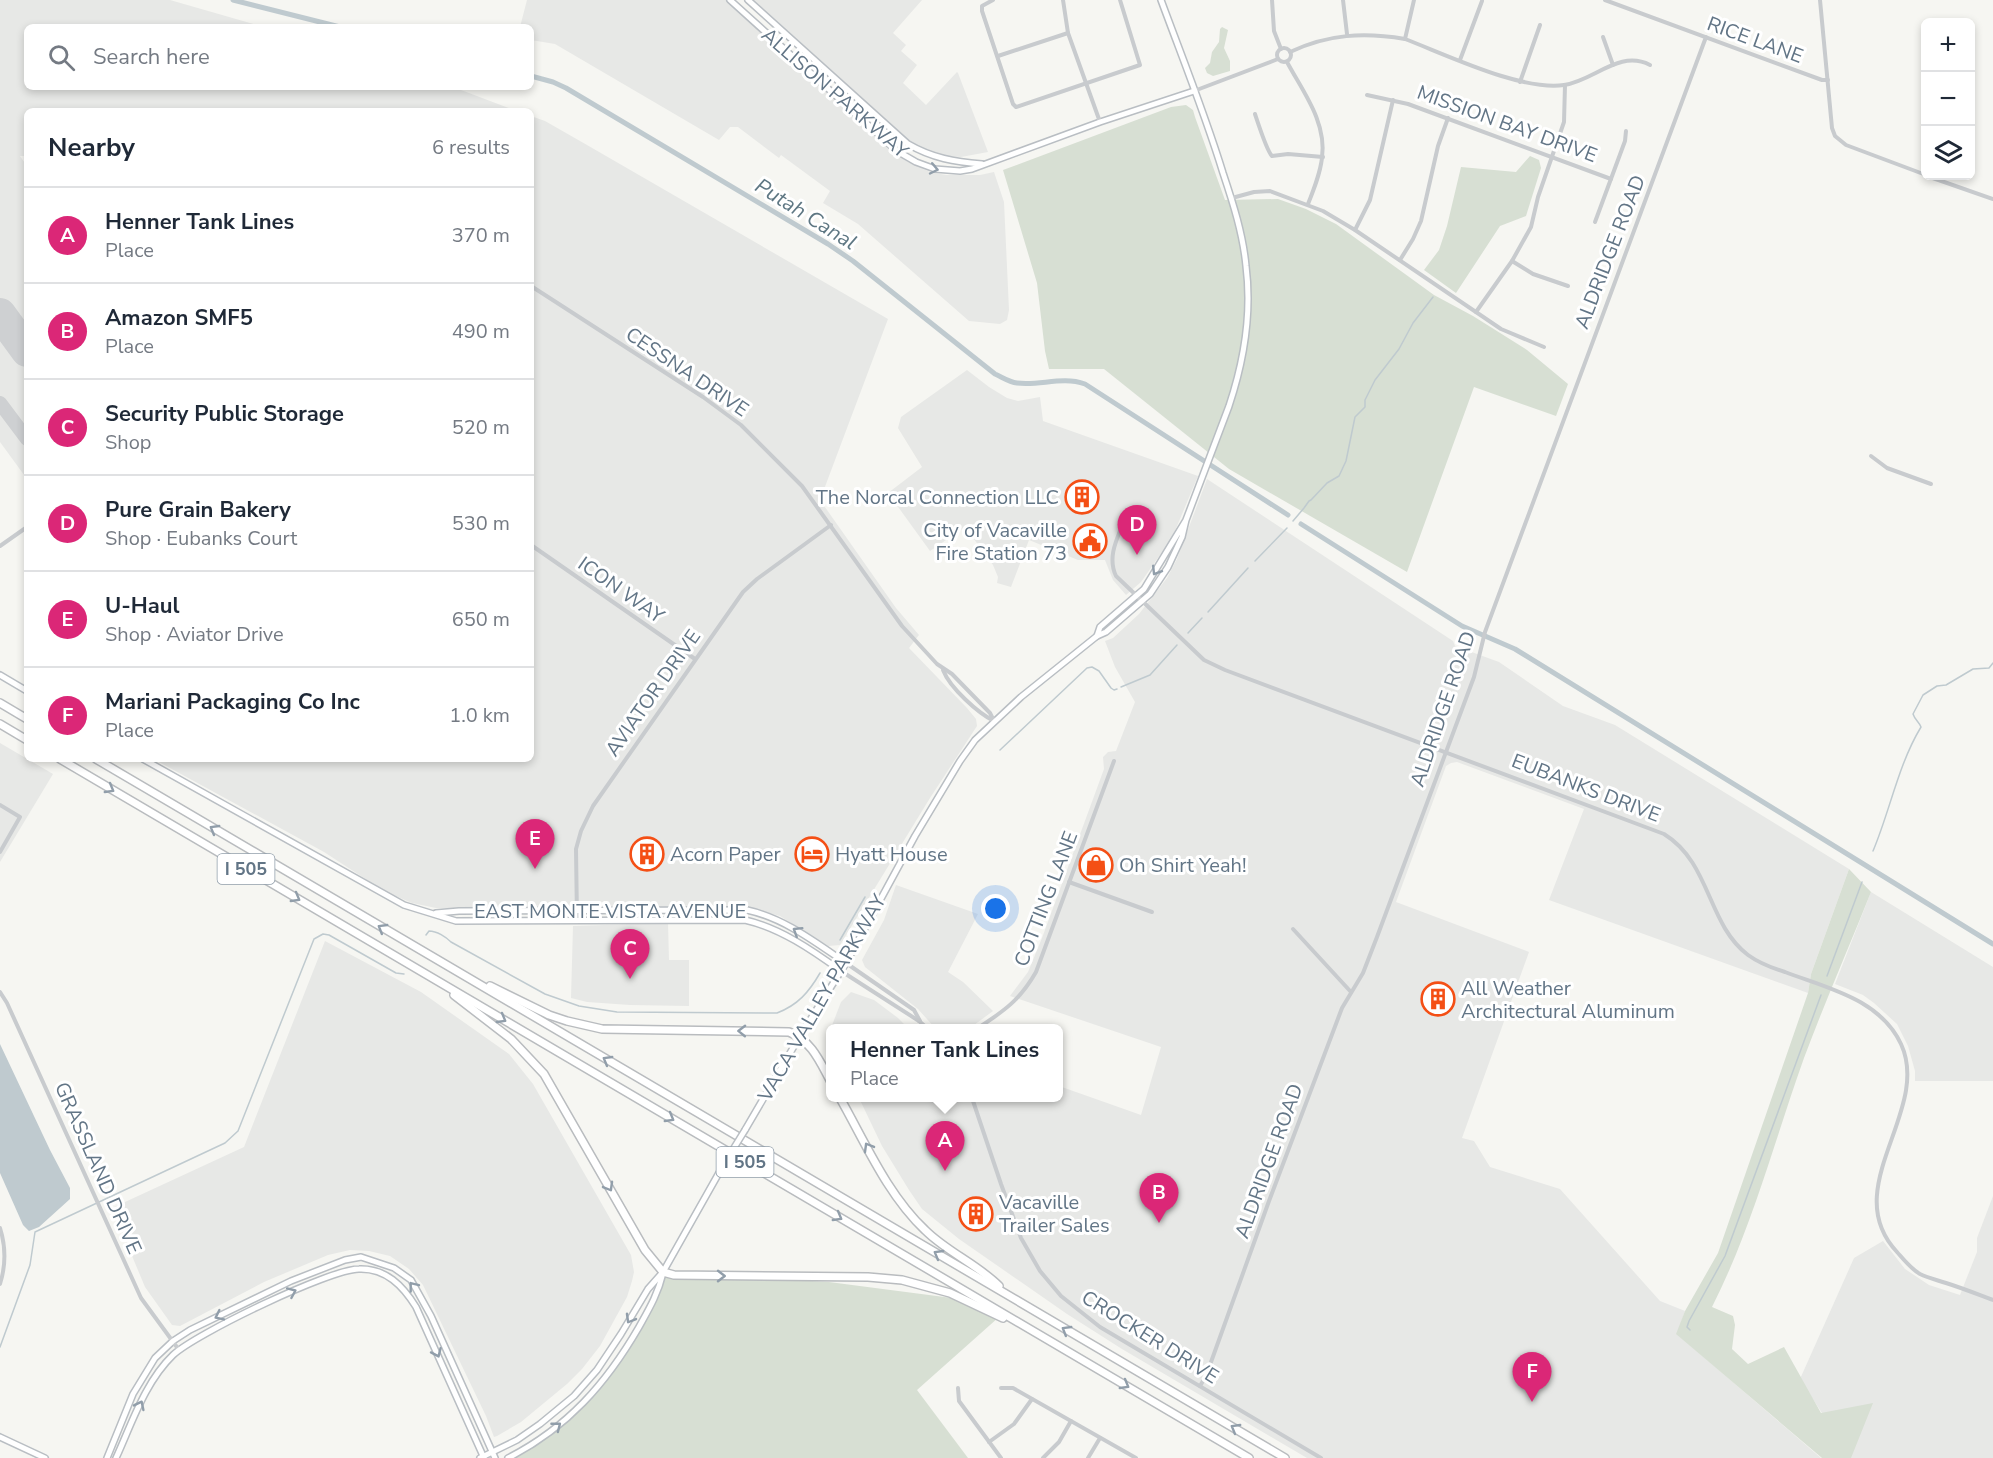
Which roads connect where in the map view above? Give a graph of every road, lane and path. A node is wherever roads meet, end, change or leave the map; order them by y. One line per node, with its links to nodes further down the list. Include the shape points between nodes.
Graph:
1 (730, 0): 40 (street, ALLISON PARKWAY, one-way to 40, via 911,160 942,171 972,170)
2 (748, 0): 40 (street, ALLISON PARKWAY, via 908,144 948,161)
3 (993, 0): 21 (street, via 985,3 982,11)
4 (1063, 0): 14 (street)
5 (1120, 0): 29 (street, via 1140,65)
6 (1161, 0): 31 (street, VACA VALLEY PARKWAY)
7 (1272, 0): 19 (street, via 1274,31)
8 (1343, 0): 15 (street)
9 (1414, 0): 18 (street)
10 (1605, 0): 17 (street, RICE LANE)
11 (1820, 0): 27 (street)
12 (1482, 1): 23 (street)
13 (1540, 25): 28 (street)
14 (1068, 33): 21 (street); 29 (street)
15 (1347, 34): 18 (street); 20 (street, via 1318,40)
16 (1603, 37): 25 (street)
17 (1706, 37): 27 (street, RICE LANE); 71 (street, ALDRIDGE ROAD, via 1482,639 1474,677)
18 (1405, 39): 23 (street)
19 (1281, 49): 20 (street); 22 (street)
20 (1290, 52): 24 (street)
21 (998, 56): 29 (street, via 1016,107)
22 (1278, 59): 24 (street); 31 (street)
23 (1460, 60): 28 (street)
24 (1287, 62): 38 (street, via 1319,120)
25 (1613, 65): 26 (street, via 1640,60); 30 (street)
26 (1650, 65)
27 (1828, 80): 41 (street, via 1835,136 1842,143)
28 (1520, 82): 30 (street)
29 (1086, 84): 36 (street)
30 (1565, 85): 39 (street, via 1564,122)
31 (1194, 91): 36 (street, ALLISON PARKWAY); 44 (street, VACA VALLEY PARKWAY)
32 (1367, 95): 33 (street, MISSION BAY DRIVE)
33 (1393, 100): 35 (street, MISSION BAY DRIVE); 48 (street, via 1370,200)
34 (1255, 114): 38 (street, via 1272,156)
35 (1448, 118): 39 (street, MISSION BAY DRIVE); 49 (street, via 1421,221)
36 (1100, 122): 40 (street, ALLISON PARKWAY)
37 (1626, 131): 42 (street)
38 (1323, 157): 46 (street)
39 (1553, 157): 42 (street, MISSION BAY DRIVE); 50 (street, via 1531,227)
40 (983, 164)
41 (1921, 173)
42 (1611, 179): 47 (street)
43 (1940, 180): 45 (street)
44 (1232, 198): 46 (street, via 1270,191); 62 (street, VACA VALLEY PARKWAY, via 1246,267 1247,320 1237,384 1186,520)
45 (1993, 199)
46 (1308, 204): 48 (street)
47 (1595, 222)
48 (1355, 230): 49 (street)
49 (1400, 260): 53 (street)
50 (1512, 261): 51 (street, via 1533,274); 53 (street)
51 (1568, 286)
52 (534, 288): 57 (street, CESSNA DRIVE, via 735,420 802,486)
53 (1476, 312): 54 (street, via 1510,334)
54 (1544, 347)
55 (1871, 456): 56 (street, via 1887,468)
56 (1931, 484)
57 (831, 525): 63 (street, AVIATOR DRIVE, via 757,579); 68 (street, CESSNA DRIVE, via 894,616 959,692)
58 (1122, 526): 62 (street, EUBANKS DRIVE, via 1113,552 1113,569)
59 (24, 529): 60 (street)
60 (0, 546)
61 (534, 547): 63 (street, ICON WAY)
62 (1139, 599): 68 (street, VACA VALLEY PARKWAY, via 1100,627 1097,636); 71 (street, EUBANKS DRIVE, via 1204,660 1224,670)
63 (695, 659): 79 (street, AVIATOR DRIVE, via 586,818 576,849)
64 (0, 675): 65 (street)
65 (24, 689)
66 (0, 703): 67 (highway)
67 (24, 717)
68 (994, 722): 87 (street, VACA VALLEY PARKWAY, via 975,740 954,770)
69 (0, 724): 70 (highway)
70 (24, 738)
71 (1446, 752): 91 (street, ALDRIDGE ROAD, via 1369,959); 103 (street, EUBANKS DRIVE, via 1664,834 1693,861 1726,930 1745,952 1763,964 1857,1000 1879,1014 1902,1046 1908,1071 1907,1090 1880,1173 1881,1224 1894,1249 1914,1270)
72 (1114, 761): 78 (street, COTTING LANE)
73 (65, 762): 89 (highway, I 505, one-way to 89)
74 (101, 762): 86 (highway, I 505, one-way to 74)
75 (148, 762): 81 (street, EAST MONTE VISTA AVENUE, via 404,905)
76 (0, 805): 77 (street, via 20,817)
77 (0, 852)
78 (1069, 882): 80 (street); 94 (street, COTTING LANE, via 1030,981 1008,1008)
79 (577, 910): 81 (street, EAST MONTE VISTA AVENUE); 82 (street, EAST MONTE VISTA AVENUE, via 732,909); 84 (street, AVIATOR DRIVE)
80 (1152, 912)
81 (432, 914): 84 (street, EAST MONTE VISTA AVENUE, via 456,921)
82 (770, 916): 83 (street, via 767,921 732,915); 87 (street, EAST MONTE VISTA AVENUE, one-way to 82)
83 (709, 919): 84 (street, EAST MONTE VISTA AVENUE); 88 (street, EAST MONTE VISTA AVENUE, via 761,924)
84 (578, 920)
85 (1293, 929): 91 (street)
86 (433, 957): 95 (highway, one-way to 86, via 789,1032 585,1026 541,1012); 102 (highway, I 505, one-way to 86)
87 (846, 963): 88 (street, VACA VALLEY PARKWAY); 92 (street, via 914,1011)
88 (841, 971): 92 (street); 95 (street, VACA VALLEY PARKWAY)
89 (433, 979): 100 (highway, one-way to 100, via 511,1039 544,1074 645,1250); 105 (highway, I 505, one-way to 105)
90 (0, 992): 104 (street, GRASSLAND DRIVE, via 141,1298)
91 (1351, 992): 107 (street, ALDRIDGE ROAD)
92 (920, 1021): 93 (street)
93 (923, 1024)
94 (985, 1024)
95 (800, 1036): 96 (highway, via 811,1046); 100 (street, VACA VALLEY PARKWAY, bridge)
96 (826, 1073)
97 (842, 1102): 102 (highway, one-way to 97, via 913,1218 894,1193)
98 (973, 1102): 107 (street, CROCKER DRIVE, via 1021,1238 1049,1283 1100,1327)
99 (0, 1228): 101 (street, via 5,1270)
100 (663, 1272): 105 (highway, one-way to 105, via 902,1280 950,1293); 115 (street, VACA VALLEY PARKWAY, one-way to 115, via 648,1289 607,1357 574,1396); 120 (street, VACA VALLEY PARKWAY, one-way to 100, via 557,1427 602,1384 659,1292)
101 (0, 1284)
102 (1007, 1294): 126 (highway, I 505, one-way to 102)
103 (1993, 1300)
104 (173, 1341): 106 (street, GRASSLAND DRIVE); 115 (street, one-way to 104, via 420,1295 411,1280 384,1263 361,1257 345,1260 291,1281); 118 (street, via 156,1358 133,1394)
105 (1057, 1345): 125 (highway, I 505, one-way to 125)
106 (179, 1350): 116 (street, one-way to 116, via 329,1276 358,1269 381,1273 399,1284 416,1307); 119 (street, one-way to 106, via 154,1377)
107 (1200, 1386): 127 (street, CROCKER DRIVE)
108 (958, 1388): 114 (street, via 959,1401)
109 (1001, 1388): 110 (street, via 1013,1388)
110 (1032, 1398): 111 (street); 114 (street, via 1014,1424)
111 (1071, 1421): 113 (street); 122 (street, via 1059,1442)
112 (0, 1437): 117 (street)
113 (1100, 1438): 123 (street); 124 (street)
114 (989, 1442): 121 (street)
115 (494, 1455): 116 (street, VACA VALLEY PARKWAY)
116 (483, 1457)
117 (45, 1458)
118 (107, 1458)
119 (116, 1458)
120 (508, 1458)
121 (1001, 1458)
122 (1043, 1458)
123 (1088, 1458)
124 (1136, 1458)
125 (1249, 1458)
126 (1285, 1458)
127 (1321, 1458)

